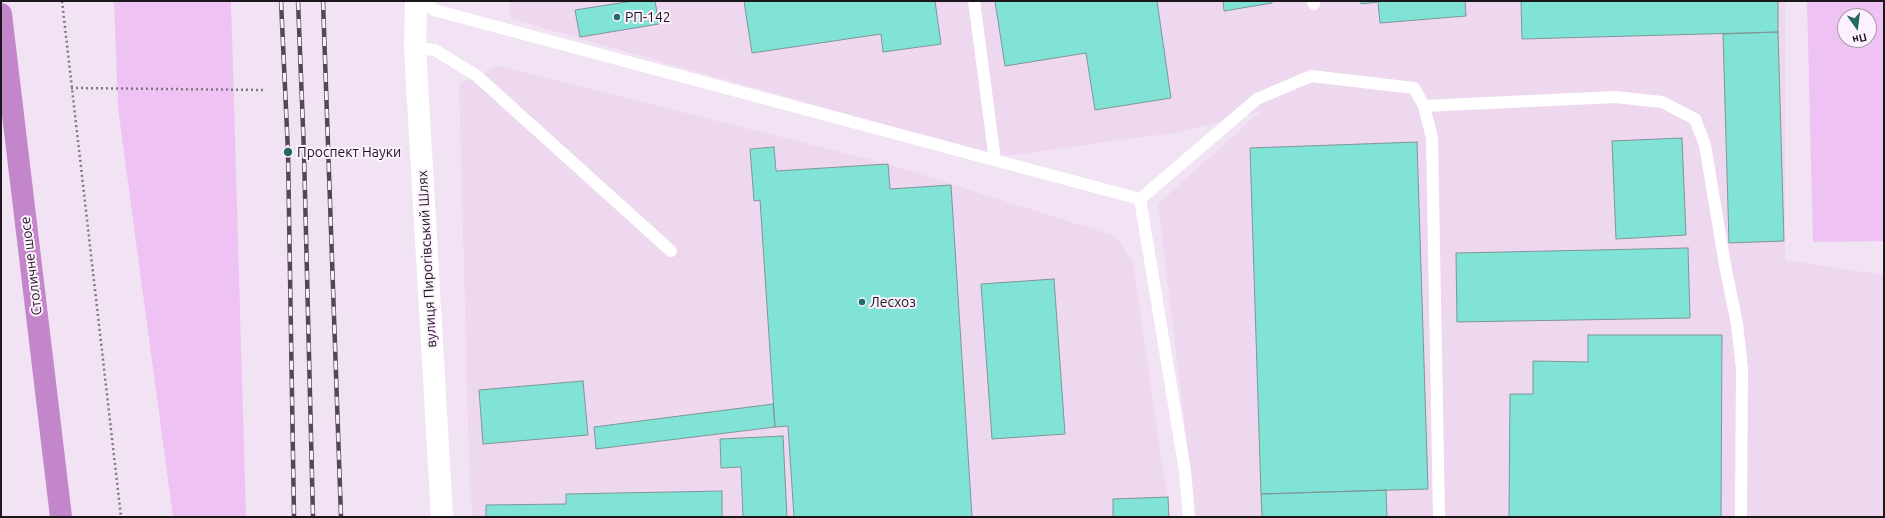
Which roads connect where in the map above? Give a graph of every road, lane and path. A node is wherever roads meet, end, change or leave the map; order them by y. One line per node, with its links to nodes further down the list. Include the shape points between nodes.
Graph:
1 (62, 1): 7 (path)
2 (416, 1): 6 (street, вулиця Пирогівський Шлях)
3 (424, 1): 10 (lane, via 434,10)
4 (974, 1): 10 (lane)
5 (1, 14): 13 (highway, Столичне шосе)
6 (415, 48): 12 (lane, via 435,50 477,76); 15 (street, вулиця Пирогівський Шлях)
7 (71, 88): 8 (path); 14 (path)
8 (266, 90)
9 (1424, 106): 11 (lane, via 1414,88 1310,76 1257,99); 17 (lane, via 1432,138); 18 (lane, via 1616,97 1662,102 1695,119 1705,145 1737,324 1742,369)
10 (995, 160): 11 (lane)
11 (1140, 199): 16 (lane, via 1185,471)
12 (671, 251)
13 (61, 517)
14 (121, 517)
15 (442, 517)
16 (1189, 517)
17 (1439, 517)
18 (1741, 517)

